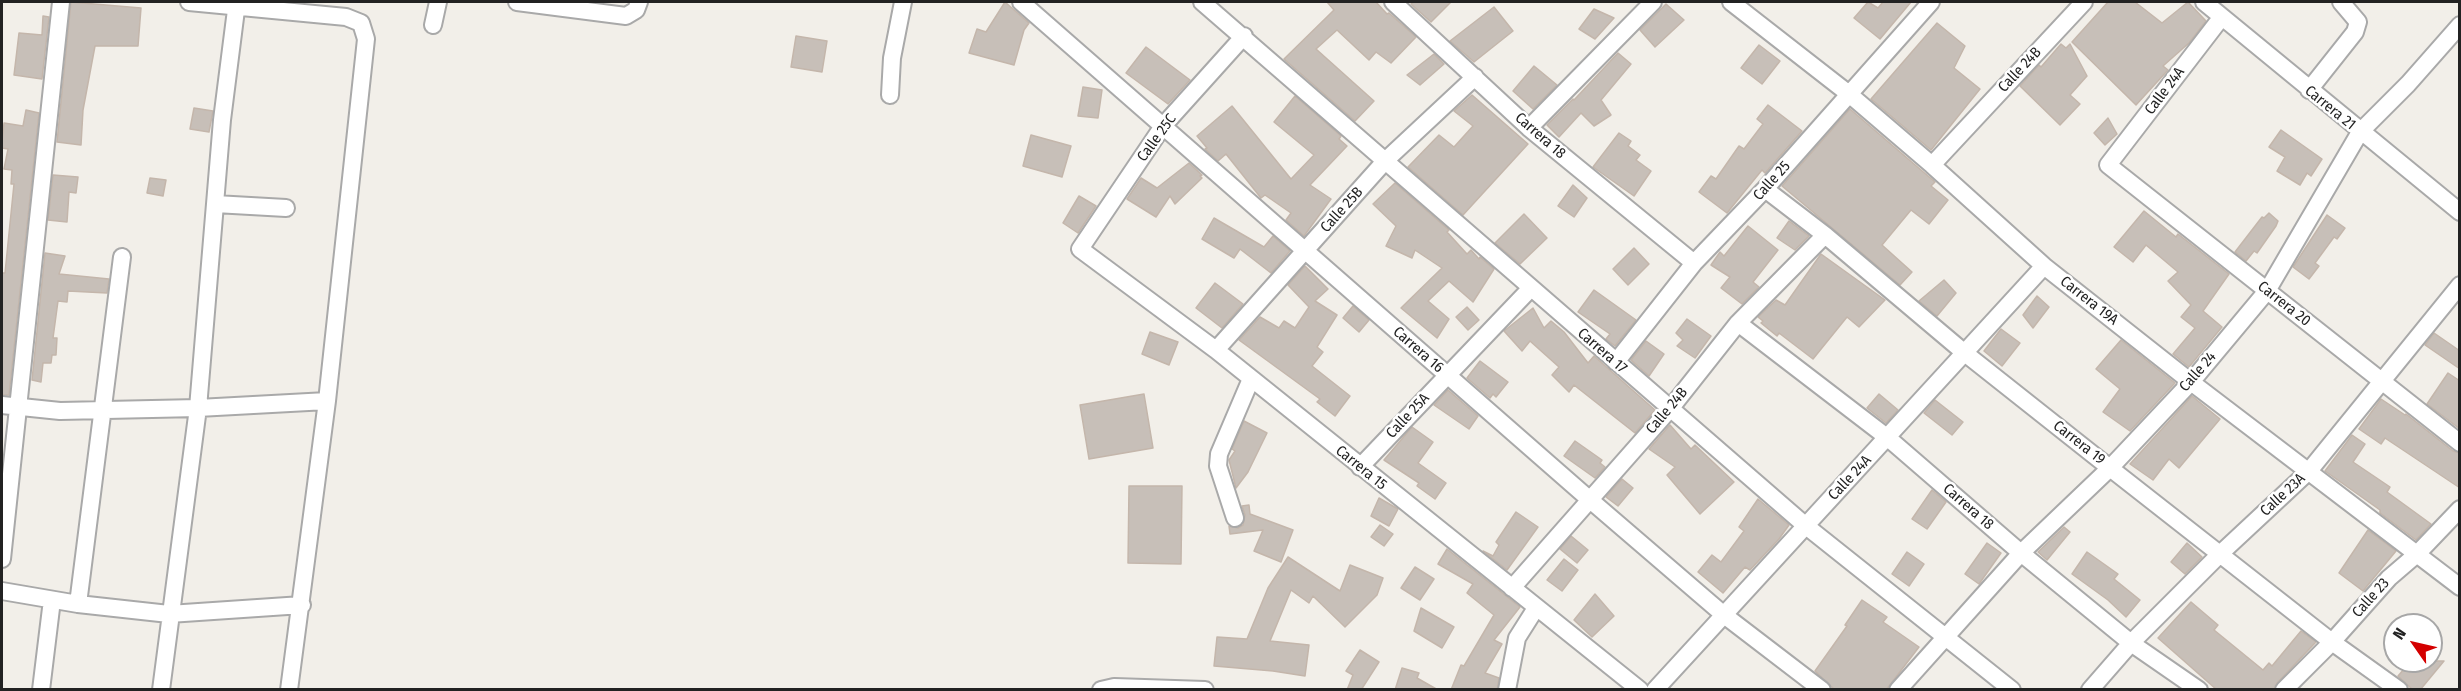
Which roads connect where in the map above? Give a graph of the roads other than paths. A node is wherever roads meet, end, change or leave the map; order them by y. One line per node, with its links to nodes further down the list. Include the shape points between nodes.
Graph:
1 (62, 2): 54 (street)
2 (189, 2): 15 (street)
3 (438, 2): 19 (street)
4 (517, 2): 5 (street, via 626,16 636,10)
5 (639, 2)
6 (903, 2): 25 (street, via 892,58)
7 (1202, 2): 21 (street, Carrera 17)
8 (1653, 2): 27 (street)
9 (1731, 2): 24 (street, Carrera 19A)
10 (1931, 2): 24 (street, Calle 25)
11 (2084, 2): 30 (street, Calle 24B)
12 (2204, 2): 18 (street, Carrera 21)
13 (2341, 2): 23 (street, via 2358,22 2355,32)
14 (1399, 3): 22 (street, Carrera 18)
15 (237, 4): 17 (street); 33 (street)
16 (1029, 4): 26 (street, Carrera 16)
17 (320, 8): 53 (street, via 361,23 366,39)
18 (2221, 18): 23 (street, Carrera 21); 31 (street, Calle 24A)
19 (433, 25)
20 (2460, 25): 28 (street, Calle 24)
21 (1244, 36): 26 (street, Calle 25C); 29 (street, Carrera 17)
22 (1475, 77): 27 (street, Carrera 18); 29 (street, Calle 25B)
23 (2309, 90): 28 (street, Carrera 21)
24 (1849, 94): 30 (street, Carrera 19A); 32 (street, Calle 25)
25 (890, 95)
26 (1163, 126): 37 (street, Calle 25C); 38 (street, Carrera 16)
27 (1529, 128): 40 (street, Carrera 18)
28 (2360, 132): 35 (street, Carrera 21); 44 (street, Calle 24)
29 (1386, 160): 38 (street, Calle 25B); 43 (street, Carrera 17)
30 (1932, 165): 41 (street, Carrera 19A)
31 (2109, 165): 44 (street, Carrera 20)
32 (1765, 189): 36 (street, Carrera 19); 40 (street, Calle 25)
33 (215, 204): 34 (street); 55 (street)
34 (285, 208)
35 (2460, 212)
36 (1825, 235): 45 (street, Calle 24B); 47 (street, Carrera 19)
37 (1080, 249): 46 (street, Carrera 15)
38 (1305, 252): 46 (street, Calle 25B); 49 (street, Carrera 16)
39 (122, 257): 57 (street)
40 (1694, 263): 48 (street, Calle 25)
41 (2044, 266): 47 (street, Calle 24A); 52 (street, Carrera 19A)
42 (2460, 285): 51 (street, Calle 23A)
43 (1531, 288): 48 (street, Carrera 17); 49 (street, Calle 25A)
44 (2267, 291): 51 (street, Carrera 20); 52 (street, Calle 24)
45 (1738, 323): 56 (street, Calle 24B); 58 (street, Carrera 18)
46 (1216, 350): 50 (street, Carrera 15)
47 (1966, 354): 58 (street, Calle 24A); 61 (street, Carrera 19)
48 (1616, 362): 56 (street, Carrera 17)
49 (1447, 375): 60 (street, Calle 25A); 63 (street, Carrera 16)
50 (1251, 380): 60 (street, Carrera 15); 65 (street, via 1219,454 1218,466)
51 (2383, 381): 59 (street, Carrera 20); 62 (street, Calle 23A)
52 (2191, 382): 61 (street, Calle 24); 62 (street, Carrera 19A)
53 (327, 401): 55 (street); 76 (street)
54 (10, 406): 57 (street); 70 (street)
55 (198, 408): 57 (street); 78 (street)
56 (1670, 409): 63 (street, Calle 24B); 66 (street, Carrera 17)
57 (103, 410): 75 (street)
58 (1888, 438): 66 (street, Calle 24A); 67 (street, Carrera 18)
59 (2460, 443)
60 (1360, 466): 72 (street, Carrera 15)
61 (2110, 468): 67 (street, Calle 24); 68 (street, Carrera 19)
62 (2309, 471): 68 (street, Calle 23A); 69 (street, Carrera 19A)
63 (1589, 499): 72 (street, Calle 24B); 79 (street, Carrera 16)
64 (2460, 509): 69 (street, Calle 23)
65 (1236, 518)
66 (1806, 526): 79 (street, Calle 24A); 80 (street, Carrera 17)
67 (2021, 553): 80 (street, Calle 24); 82 (street, Carrera 18)
68 (2221, 553): 81 (street, Carrera 19); 82 (street, Calle 23A)
69 (2417, 554): 71 (street, Carrera 19A); 81 (street, Calle 23, via 2389,578)
70 (2, 559)
71 (2460, 586)
72 (1512, 588): 77 (street, Carrera 15)
73 (2, 591): 74 (street)
74 (52, 600): 75 (street); 83 (street)
75 (78, 604): 78 (street)
76 (302, 605): 78 (street); 85 (street)
77 (1536, 608): 88 (street, via 1517,638); 89 (street, Carrera 15)
78 (169, 614): 84 (street)
79 (1724, 615): 90 (street, Calle 24A); 91 (street, Carrera 16)
80 (1946, 636): 92 (street, Calle 24); 93 (street, Carrera 17)
81 (2332, 642): 96 (street, Calle 23); 97 (street, Carrera 19)
82 (2131, 643): 94 (street, Calle 23A); 95 (street, Carrera 18)
83 (41, 690)
84 (161, 690)
85 (289, 690)
86 (1101, 690): 87 (street)
87 (1205, 690)
88 (1507, 690)
89 (1640, 690)
90 (1655, 690)
91 (1822, 690)
92 (1898, 690)
93 (2012, 690)
94 (2090, 690)
95 (2199, 690)
96 (2284, 690)
97 (2399, 690)

